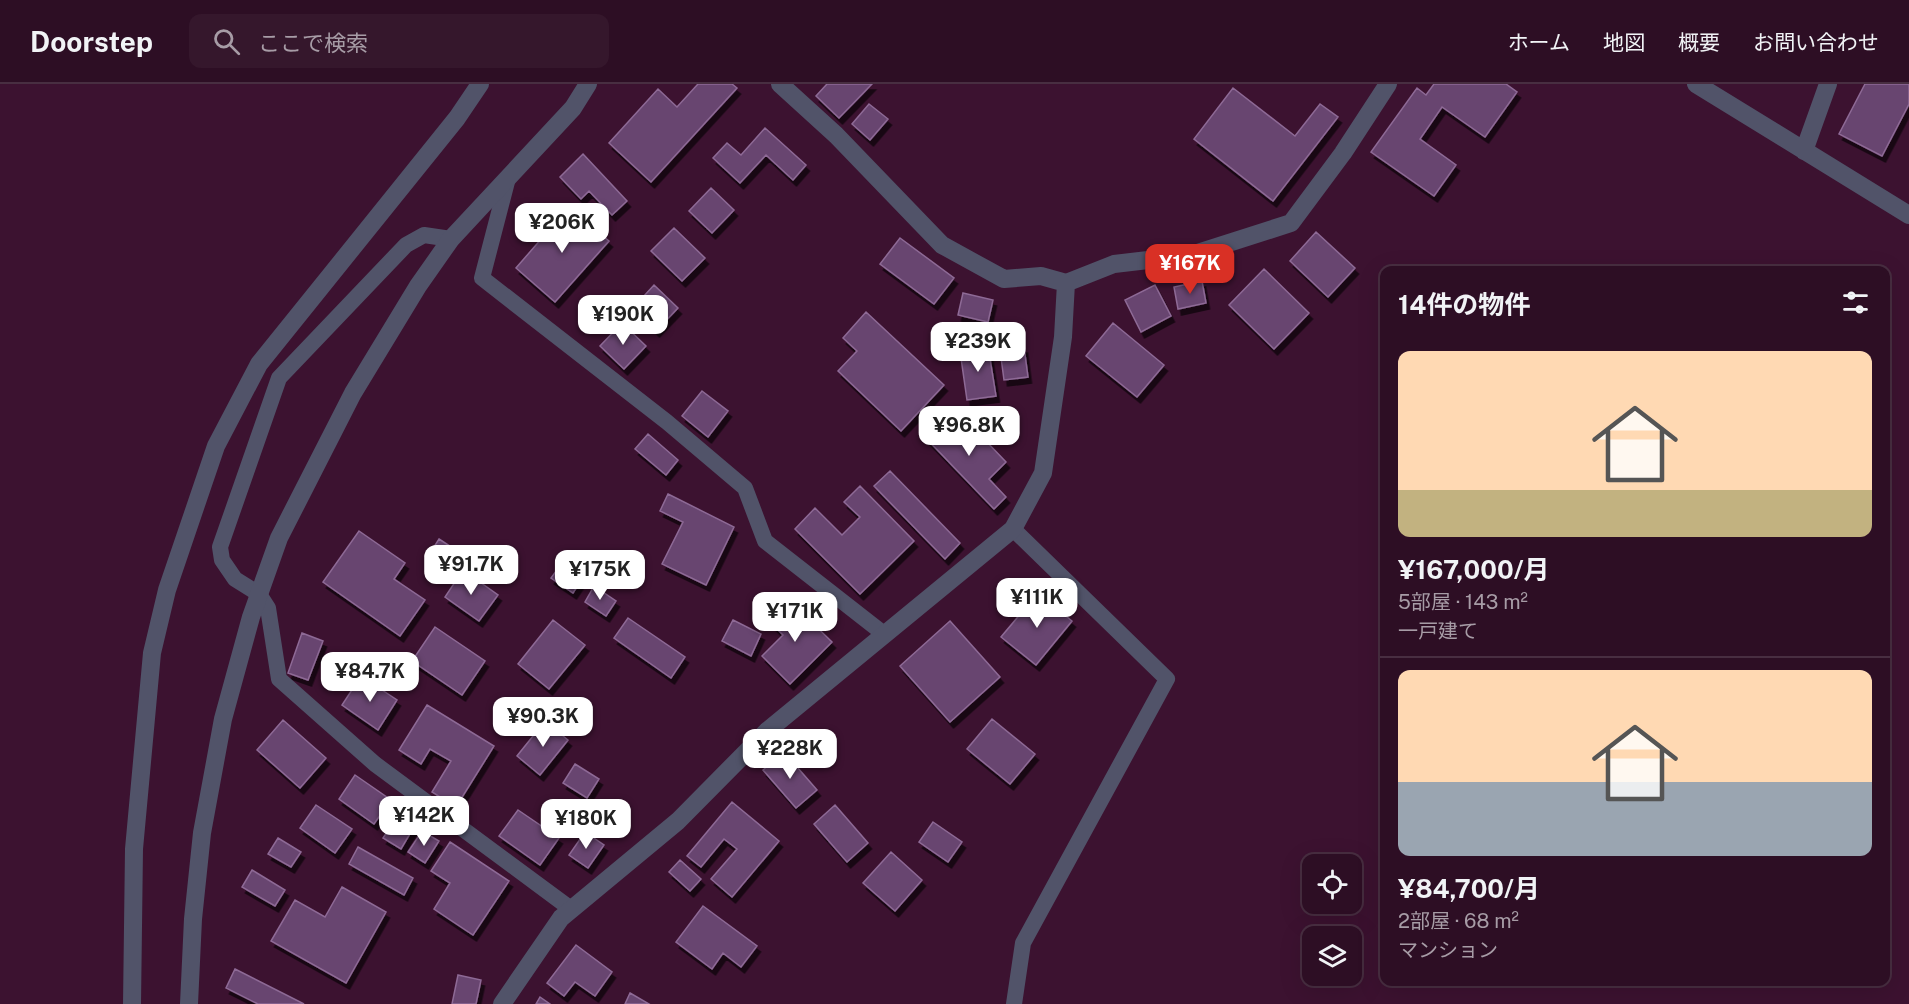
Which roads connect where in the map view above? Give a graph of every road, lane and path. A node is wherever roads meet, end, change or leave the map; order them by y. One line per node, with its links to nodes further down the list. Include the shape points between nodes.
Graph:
1 (480, 84): 12 (street, via 457,118)
2 (588, 84): 8 (street, via 573,108)
3 (780, 84): 11 (street, via 836,135 942,245 1004,279 1041,276)
4 (1388, 84): 11 (street, via 1291,223 1191,255 1114,264)
5 (1696, 84): 7 (street)
6 (1828, 84): 7 (street)
7 (1804, 151): 9 (street)
8 (508, 178): 10 (street); 16 (lane, via 482,278 745,488 765,541)
9 (1909, 215)
10 (451, 239): 13 (lane, via 424,235 406,245); 15 (street, via 353,393 279,538)
11 (1066, 283): 14 (street, via 1063,337 1043,473)
12 (259, 364): 13 (lane); 18 (street, via 216,446 166,590 152,653 134,849)
13 (279, 378): 15 (lane, via 220,547 222,560 235,579)
14 (1013, 529): 16 (street); 21 (lane, via 1167,679 1023,943)
15 (259, 594): 17 (lane, via 268,608 279,679 375,764); 19 (street, via 223,719 202,832)
16 (884, 634): 17 (street, via 767,731 678,821)
17 (572, 909): 20 (street, via 561,918)
18 (132, 1004)
19 (189, 1004)
20 (502, 1004)
21 (1014, 1004)

